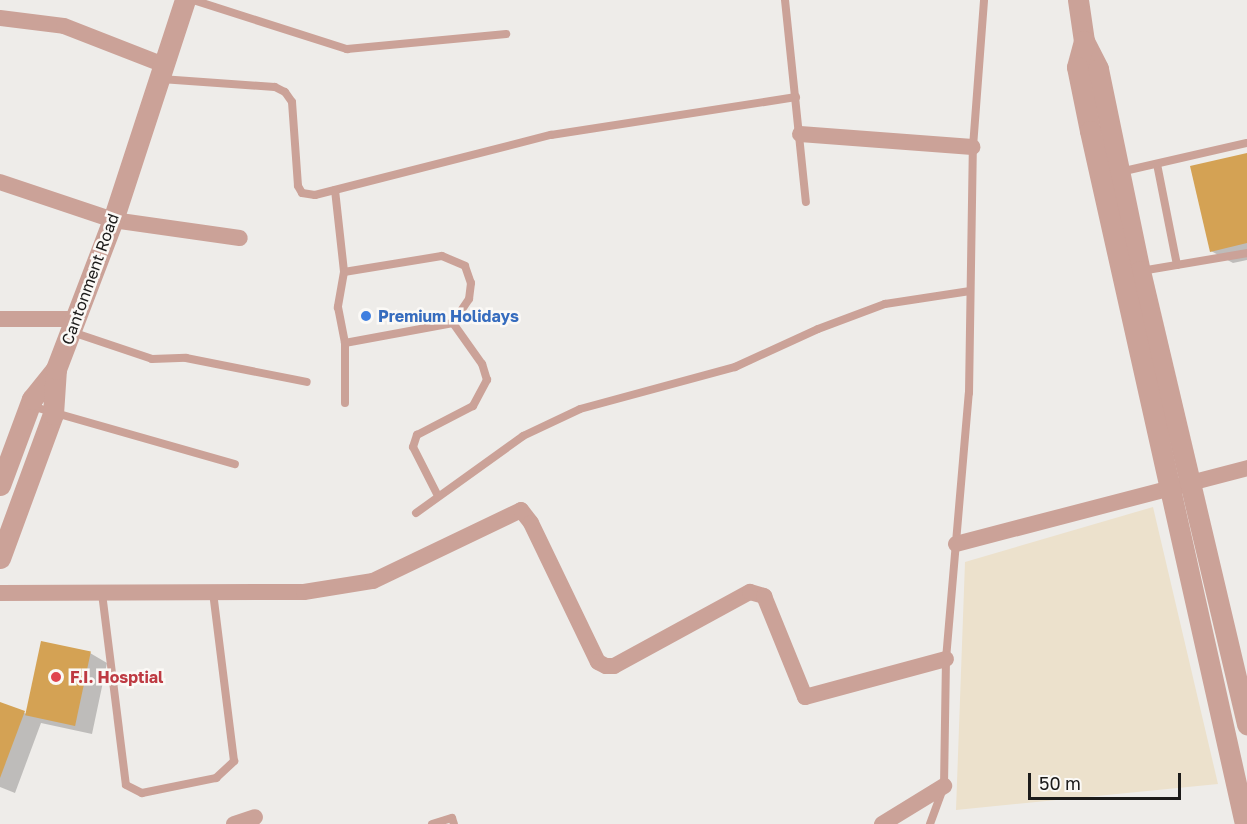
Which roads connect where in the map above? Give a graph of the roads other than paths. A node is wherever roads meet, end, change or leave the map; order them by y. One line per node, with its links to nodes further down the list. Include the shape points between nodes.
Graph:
1 (185, 0): 9 (street, Cantonment Road)
2 (193, 0): 7 (lane, via 347,49)
3 (785, 0): 10 (lane)
4 (984, 0): 13 (lane)
5 (1078, 0): 8 (street)
6 (0, 18): 9 (street, via 64,26)
7 (506, 34)
8 (1084, 41): 15 (street, via 1098,69); 24 (street, via 1077,67)
9 (162, 72): 17 (lane, via 275,87 285,92 292,102 298,186 302,193 315,195); 19 (street, Cantonment Road)
10 (796, 97): 11 (lane); 17 (lane, via 551,135)
11 (800, 134): 13 (street); 18 (lane)
12 (1247, 143): 14 (lane)
13 (973, 147): 25 (lane)
14 (1157, 164): 15 (lane); 22 (lane)
15 (1120, 172): 24 (street)
16 (0, 182): 19 (street)
17 (335, 190): 23 (lane)
18 (807, 202)
19 (113, 220): 20 (street); 28 (street, Cantonment Road)
20 (240, 238)
21 (1247, 253): 22 (lane)
22 (1176, 265): 24 (lane)
23 (344, 272): 27 (lane, via 442,256 457,259 465,266 471,283 470,299); 29 (lane, via 338,307)
24 (1131, 273): 38 (street); 39 (street)
25 (970, 291): 40 (lane, via 885,304 818,328 735,367 580,409 523,436); 42 (lane, via 969,393)
26 (0, 319): 28 (street)
27 (453, 323): 29 (lane); 40 (lane, via 482,364 487,380 473,406 417,435 413,447)
28 (74, 326): 30 (street, Cantonment Road); 31 (lane, via 152,359 186,358)
29 (345, 343): 32 (lane)
30 (56, 369): 33 (street); 34 (street, Cantonment Road)
31 (307, 382)
32 (345, 403)
33 (29, 405): 34 (lane); 37 (street)
34 (53, 414): 35 (lane); 43 (street, Cantonment Road)
35 (236, 464)
36 (1247, 468): 38 (street)
37 (0, 485)
38 (1190, 485): 39 (street); 47 (street)
39 (1170, 491): 42 (street); 49 (street)
40 (438, 496): 41 (lane)
41 (416, 513)
42 (956, 544): 48 (lane)
43 (0, 558)
44 (213, 592): 46 (street); 46 (lane, via 234,761 216,778 142,793 126,785); 48 (street, via 304,592 373,581 521,510 531,523 598,662 606,666 614,666 750,592 764,596 805,697)
45 (0, 593): 46 (street)
46 (102, 593)
47 (1231, 656): 49 (street); 50 (street)
48 (946, 659): 51 (lane)
49 (1206, 661): 58 (street)
50 (1247, 725)
51 (944, 786): 56 (street); 57 (lane)
52 (255, 817): 53 (street)
53 (234, 824)
54 (432, 824): 55 (lane, via 452,818)
55 (454, 824)
56 (882, 824)
57 (930, 824)
58 (1245, 824)

